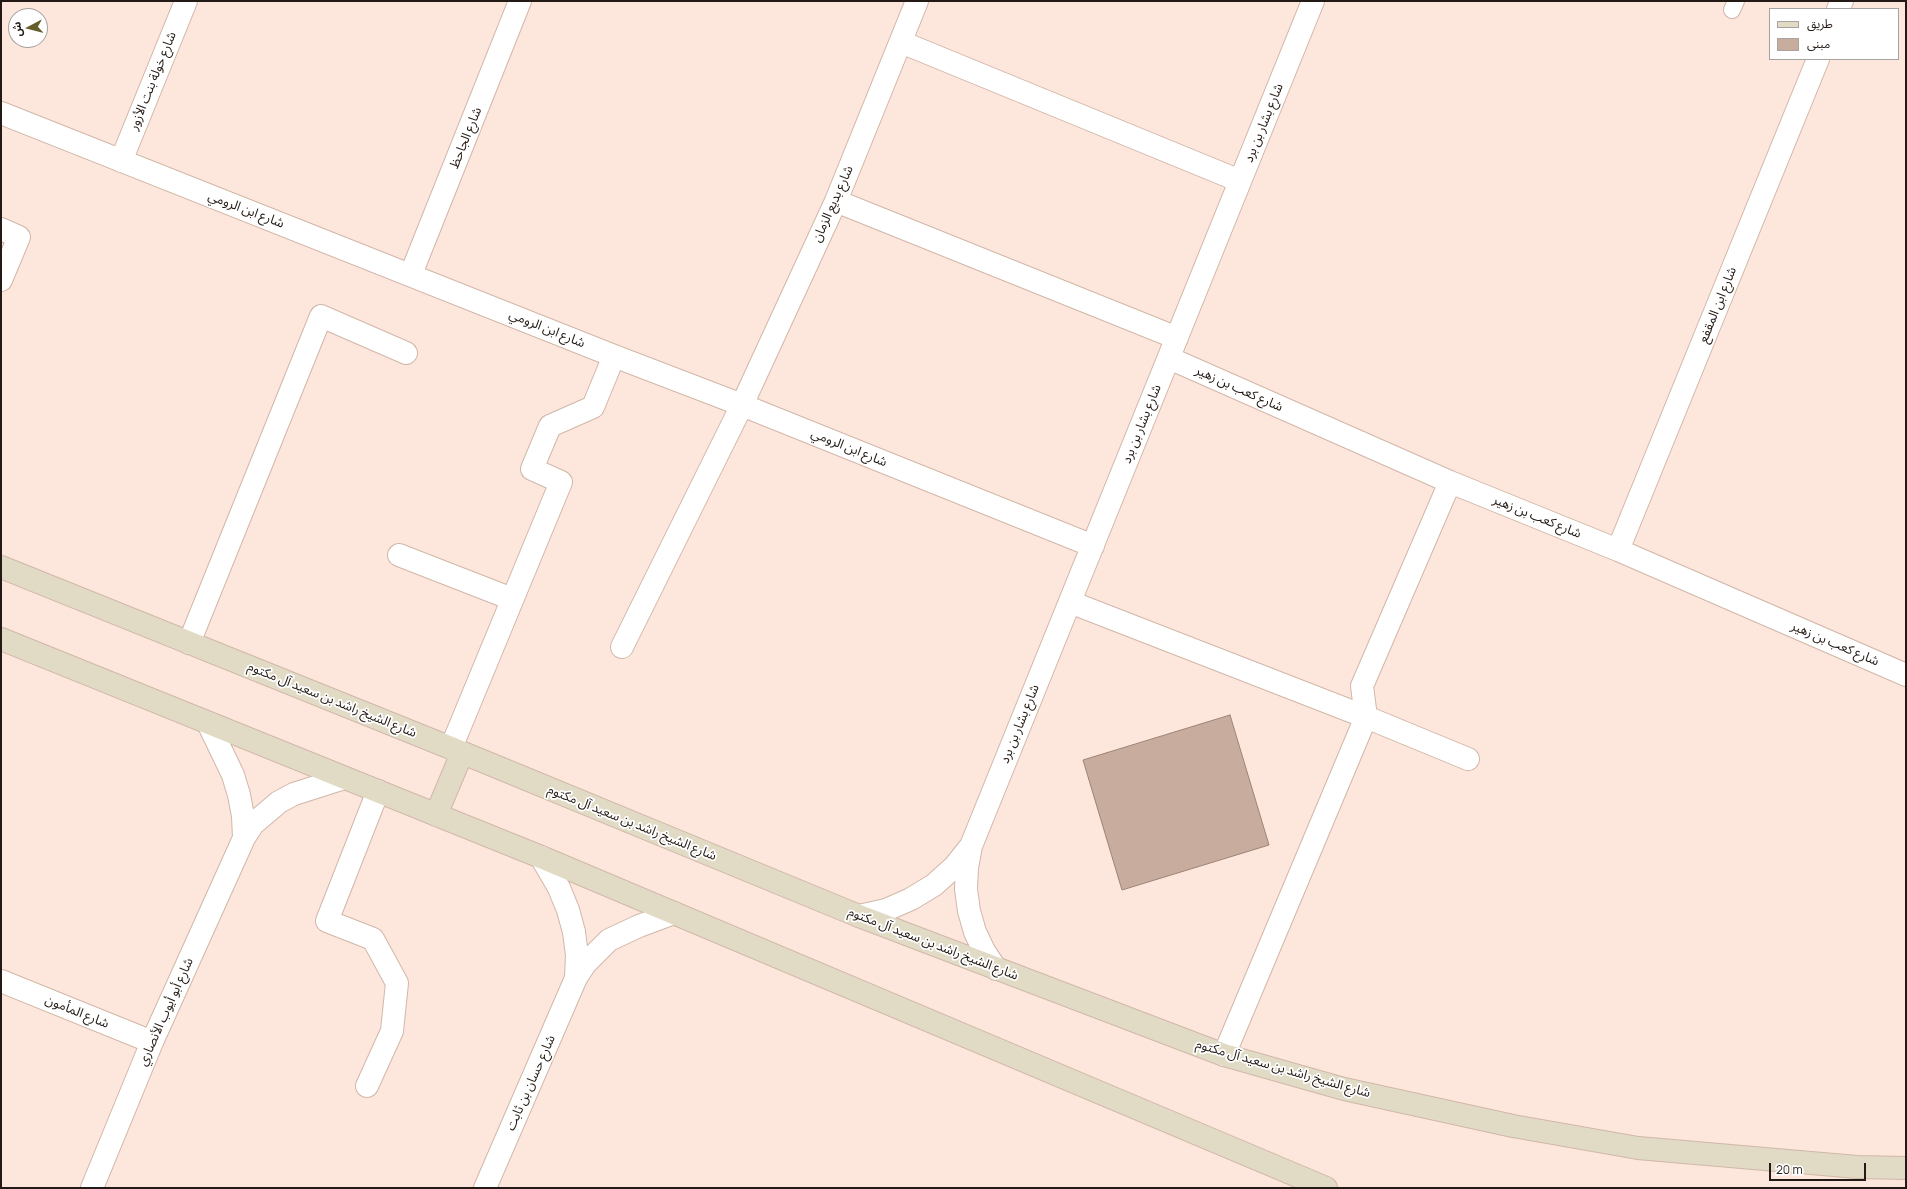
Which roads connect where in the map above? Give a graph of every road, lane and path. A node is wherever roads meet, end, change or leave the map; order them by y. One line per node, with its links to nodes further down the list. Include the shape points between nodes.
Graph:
1 (186, 1): 8 (street, شارع خولة بنت الأزور)
2 (520, 1): 12 (street, شارع الجاحظ)
3 (917, 1): 5 (street, شارع بديع الزمان)
4 (1310, 2): 9 (street, شارع بشار بن برد)
5 (901, 42): 9 (street); 10 (street, شارع بديع الزمان)
6 (1818, 60): 21 (street, شارع ابن المقفع)
7 (1, 113): 8 (street, شارع ابن الرومي)
8 (120, 161): 12 (street, شارع ابن الرومي)
9 (1240, 181): 14 (street, شارع بشار بن برد)
10 (836, 201): 14 (street); 18 (street, شارع بديع الزمان)
11 (1, 229): 13 (street, via 19,237)
12 (411, 274): 16 (street, شارع ابن الرومي)
13 (1, 280)
14 (1177, 338): 17 (street, شارع بشار بن برد)
15 (406, 352): 27 (street, via 321,316)
16 (614, 356): 18 (street, شارع ابن الرومي); 24 (street, via 593,407 550,426 532,469 561,482)
17 (1169, 358): 19 (street, شارع كعب بن زهير); 20 (street, شارع بشار بن برد)
18 (742, 405): 20 (street, شارع ابن الرومي); 28 (street, شارع بديع الزمان)
19 (1450, 482): 21 (street, شارع كعب بن زهير); 30 (street, via 1362,686)
20 (1093, 546): 25 (street, شارع بشار بن برد)
21 (1618, 550): 29 (street, شارع كعب بن زهير)
22 (399, 555): 24 (street)
23 (1, 567): 27 (street, شارع الشيخ راشد بن سعيد آل مكتوم)
24 (512, 599): 32 (street)
25 (1070, 602): 30 (street); 38 (street, شارع بشار بن برد)
26 (1, 639): 31 (street)
27 (189, 643): 32 (street, شارع الشيخ راشد بن سعيد آل مكتوم)
28 (622, 647)
29 (1906, 675)
30 (1366, 717): 33 (street); 46 (street)
31 (208, 723): 34 (street); 37 (street, شارع أبو أيوب الأنصاري, via 233,775 243,816)
32 (456, 750): 36 (street); 41 (street, شارع الشيخ راشد بن سعيد آل مكتوم)
33 (1468, 759)
34 (344, 778): 35 (street); 37 (street, شارع أبو أيوب الأنصاري, via 294,794 279,802 253,824)
35 (378, 791): 36 (street); 47 (street, via 327,921 373,939 397,983 392,1031)
36 (436, 815): 39 (street)
37 (244, 838): 45 (street, شارع أبو أيوب الأنصاري)
38 (971, 846): 41 (street, شارع بشار بن برد, via 954,867 934,885 910,900 886,910); 42 (street, شارع بشار بن برد, via 966,889 969,911 975,932)
39 (541, 857): 40 (street); 43 (street, شارع حسان بن ثابت, via 568,910 576,947)
40 (674, 913): 43 (street, شارع حسان بن ثابت, via 609,940 585,964); 51 (street)
41 (859, 916): 42 (street, شارع الشيخ راشد بن سعيد آل مكتوم)
42 (996, 969): 46 (street, شارع الشيخ راشد بن سعيد آل مكتوم)
43 (576, 978): 50 (street, شارع حسان بن ثابت)
44 (1, 981): 45 (street, شارع المأمون)
45 (152, 1042): 49 (street, شارع أبو أيوب الأنصاري)
46 (1224, 1055): 48 (street, شارع الشيخ راشد بن سعيد آل مكتوم, via 1344,1089 1512,1126 1638,1148 1857,1167)
47 (367, 1086)
48 (1906, 1168)
49 (92, 1188)
50 (485, 1188)
51 (1326, 1188)

